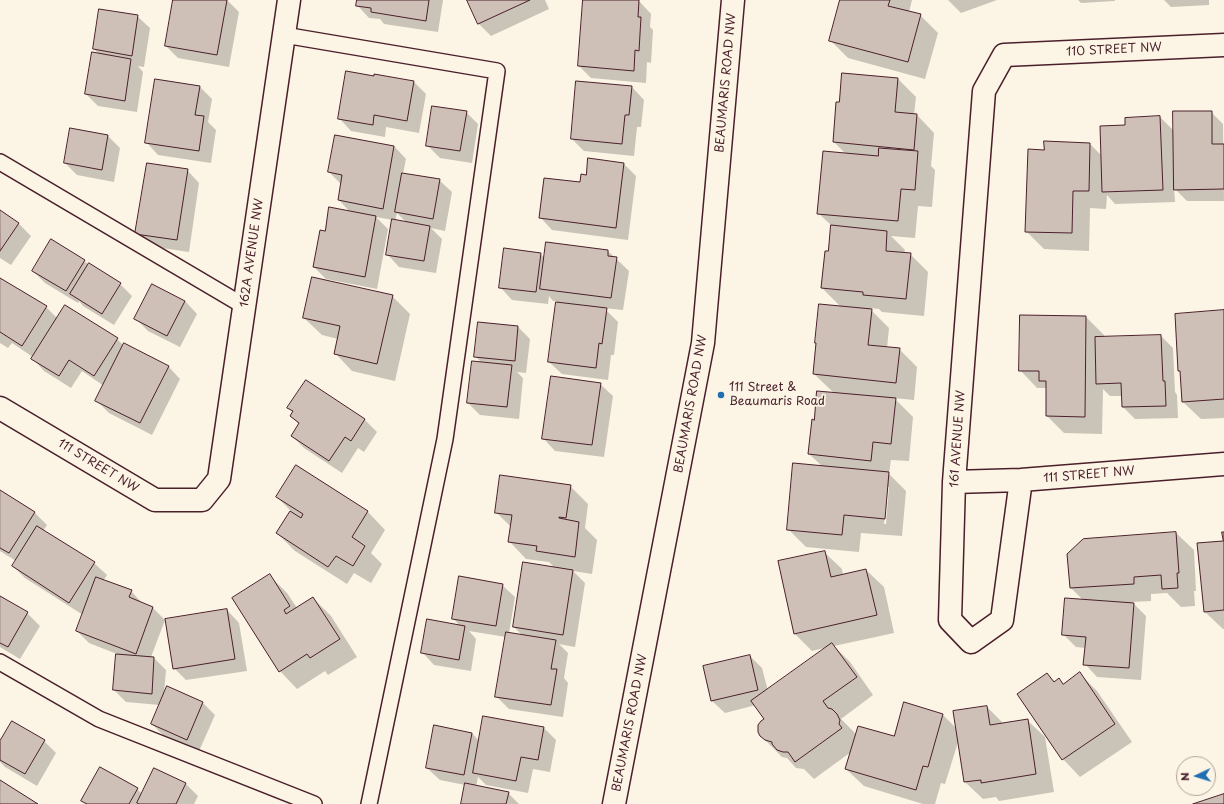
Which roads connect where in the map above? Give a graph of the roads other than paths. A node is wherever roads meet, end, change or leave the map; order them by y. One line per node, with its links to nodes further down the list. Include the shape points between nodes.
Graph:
1 (289, 0): 3 (street, 162A AVENUE NW)
2 (733, 0): 16 (street, BEAUMARIS ROAD NW, via 703,343)
3 (284, 35): 7 (street, 162A AVENUE NW); 15 (lane, via 497,71 445,439)
4 (1224, 45): 5 (street, 110 STREET NW)
5 (1004, 55): 11 (street, 161 AVENUE NW, via 984,90)
6 (0, 162): 7 (lane)
7 (244, 306): 12 (street, 162A AVENUE NW, via 219,479)
8 (0, 408): 12 (street, 111 STREET NW, via 155,500)
9 (1224, 464): 10 (street, 111 STREET NW)
10 (1021, 480): 11 (street, 111 STREET NW); 11 (street, 161 AVENUE NW, via 1002,620 971,642 950,620)
11 (954, 482)
12 (202, 500)
13 (0, 662): 14 (lane, via 99,719)
14 (314, 804)
15 (369, 804)
16 (614, 804)

